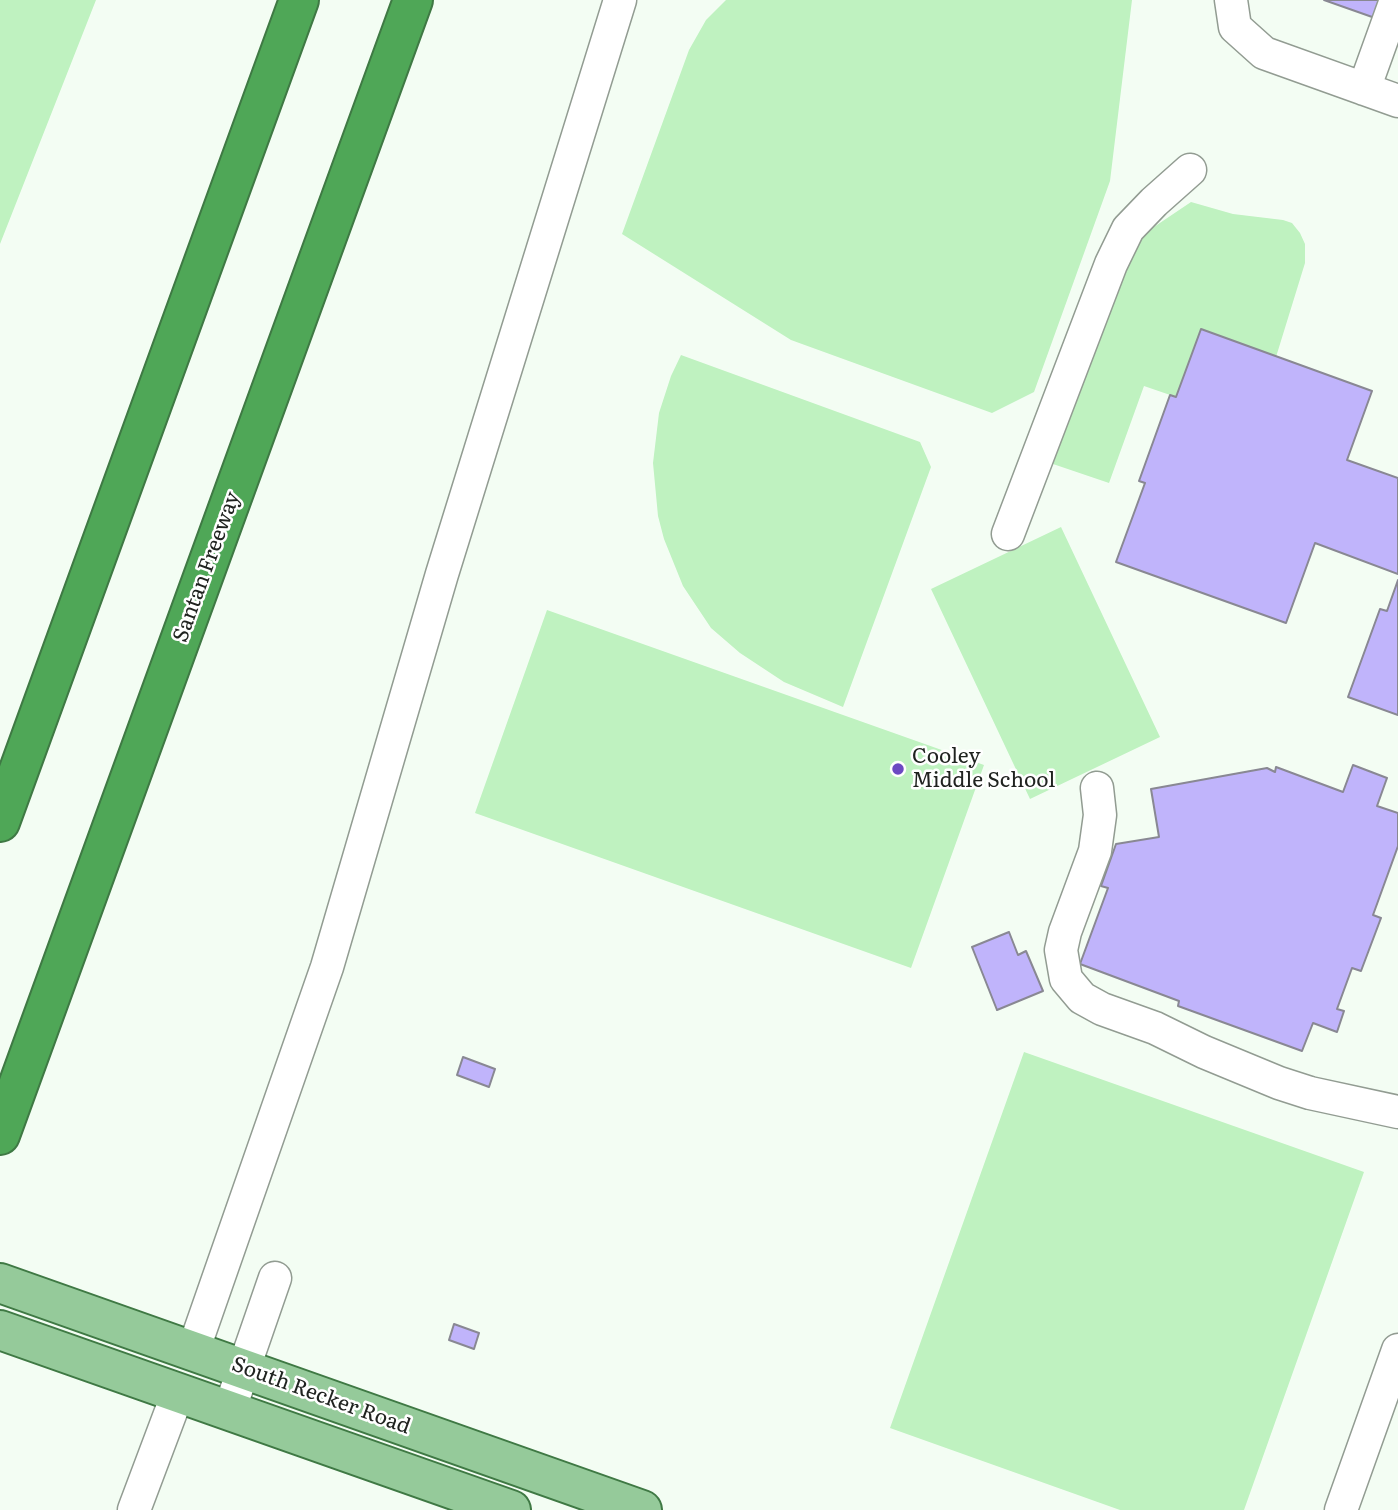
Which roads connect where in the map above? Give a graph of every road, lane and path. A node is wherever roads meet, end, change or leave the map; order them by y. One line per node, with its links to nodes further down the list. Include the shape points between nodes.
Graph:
1 (299, 0): 11 (highway)
2 (413, 0): 13 (highway, Santan Freeway)
3 (620, 0): 18 (street, via 446,561 327,967)
4 (1396, 0): 6 (street)
5 (1233, 13): 6 (street, via 1264,53)
6 (1364, 89): 7 (street)
7 (1398, 101)
8 (1190, 170): 9 (street, via 1128,229)
9 (1008, 534)
10 (1097, 788): 12 (street, via 1100,815 1095,851 1060,950 1066,979 1082,998 1279,1083)
11 (0, 821)
12 (1398, 1112)
13 (0, 1135)
14 (275, 1278): 19 (street)
15 (0, 1283): 18 (main road, South Recker Road)
16 (0, 1330): 20 (main road, South Recker Road)
17 (1398, 1350): 25 (street)
18 (193, 1351): 19 (main road, South Recker Road)
19 (243, 1369): 21 (street); 24 (main road, South Recker Road)
20 (178, 1393): 21 (main road, South Recker Road); 22 (street)
21 (229, 1411): 23 (main road, South Recker Road)
22 (134, 1510)
23 (511, 1510)
24 (642, 1510)
25 (1341, 1510)

